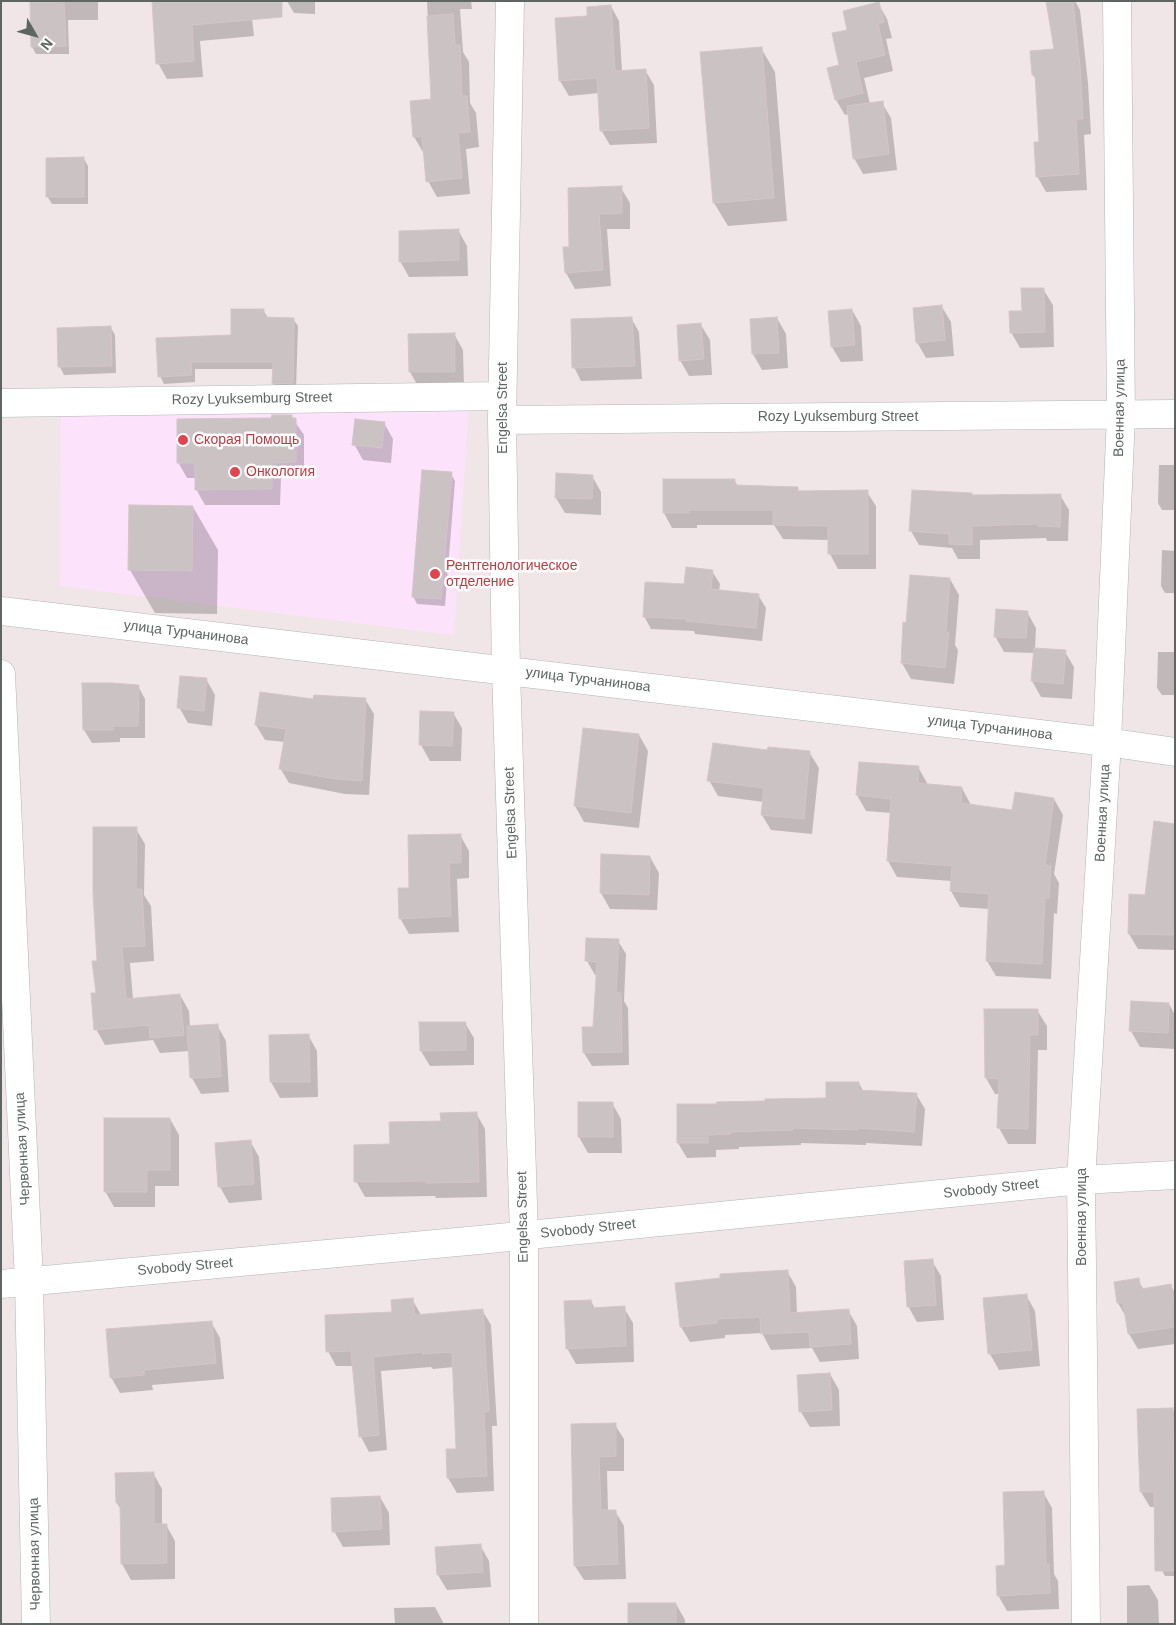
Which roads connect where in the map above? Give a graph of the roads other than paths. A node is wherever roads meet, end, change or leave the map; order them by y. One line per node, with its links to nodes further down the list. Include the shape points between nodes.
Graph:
1 (510, 1): 4 (street, Engelsa Street)
2 (1117, 1): 6 (street, Военная улица)
3 (1, 403): 4 (street, Rozy Lyuksemburg Street)
4 (502, 408): 6 (street, Rozy Lyuksemburg Street); 8 (street, Engelsa Street)
5 (1175, 414): 6 (street, Rozy Lyuksemburg Street)
6 (1121, 415): 10 (street, Военная улица)
7 (1, 610): 8 (street, улица Турчанинова)
8 (506, 671): 10 (street, улица Турчанинова); 14 (street, Engelsa Street)
9 (1, 674): 15 (street, Червонная улица)
10 (1107, 742): 11 (street, улица Турчанинова); 13 (street, Военная улица)
11 (1175, 752)
12 (1175, 1175): 13 (street, Svobody Street)
13 (1081, 1180): 14 (street, Svobody Street); 19 (street, Военная улица)
14 (524, 1235): 15 (street, Svobody Street); 18 (street, Engelsa Street)
15 (29, 1281): 16 (street, Svobody Street); 17 (street, Червонная улица)
16 (1, 1284)
17 (36, 1624)
18 (524, 1624)
19 (1086, 1624)

